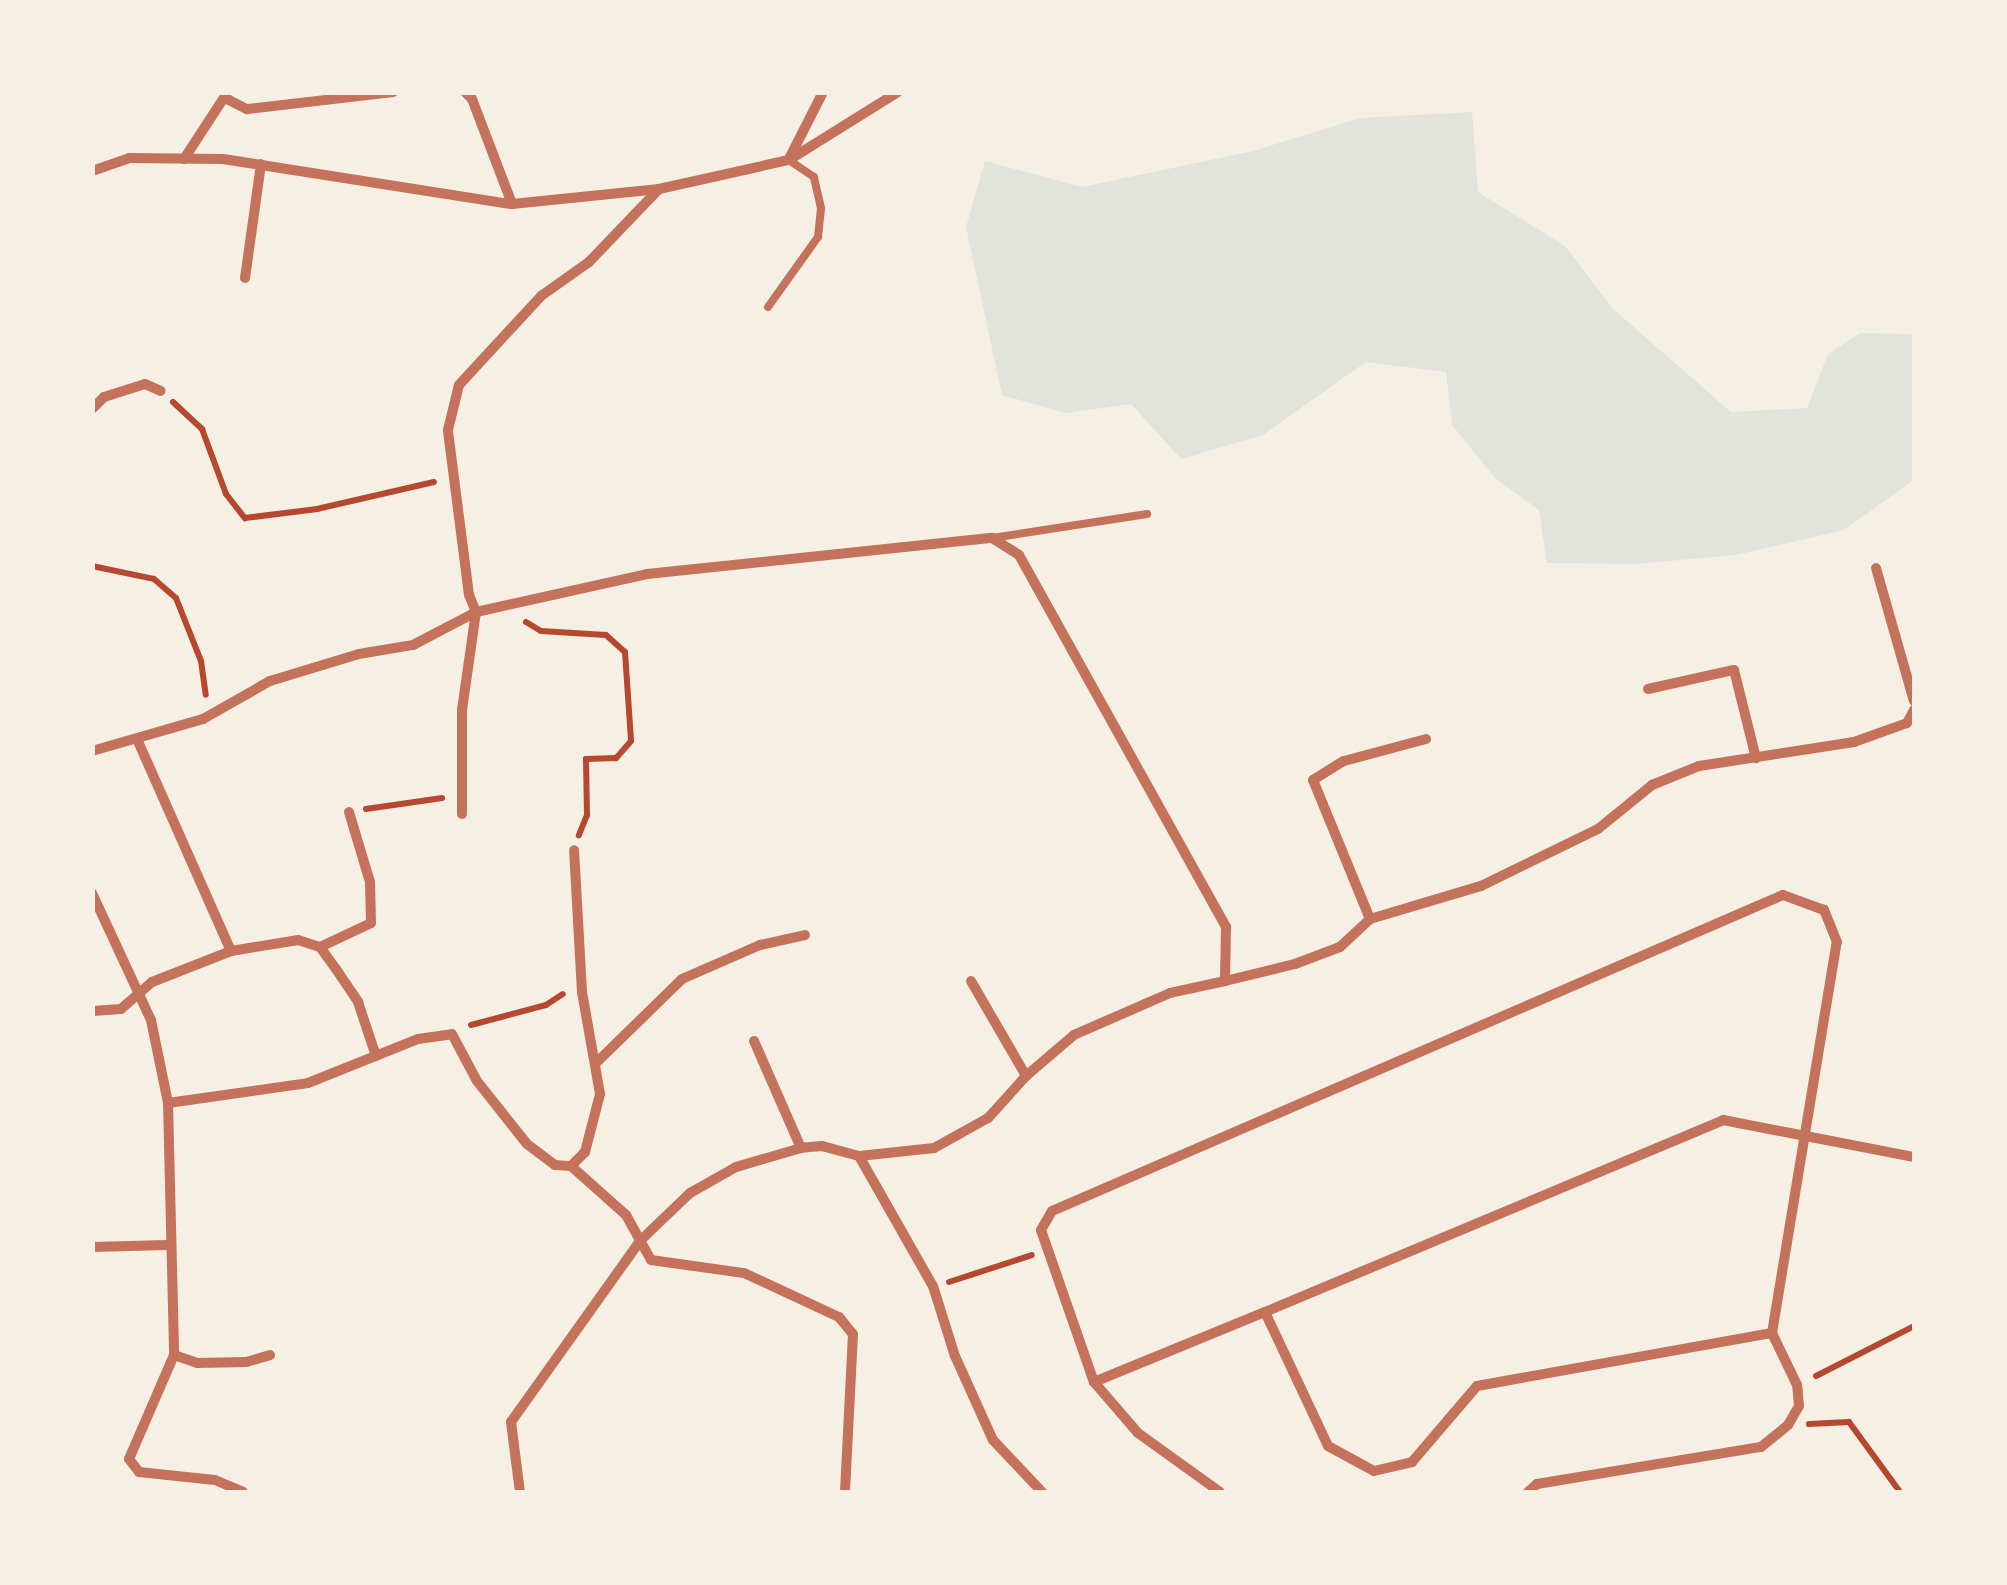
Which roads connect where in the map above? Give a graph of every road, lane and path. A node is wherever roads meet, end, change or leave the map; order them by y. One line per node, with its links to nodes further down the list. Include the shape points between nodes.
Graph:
1 (393, 92): 5 (street, via 247,109)
2 (465, 92): 11 (street)
3 (823, 92): 7 (street)
4 (898, 92): 7 (street)
5 (226, 95): 6 (street)
6 (184, 158): 8 (street); 9 (street, via 129,158)
7 (789, 160): 10 (street); 13 (lane, via 814,178 818,238)
8 (261, 164): 11 (street); 12 (street)
9 (92, 171)
10 (659, 189): 11 (street); 16 (street, via 589,262 540,296 459,386 448,430)
11 (512, 204)
12 (245, 278)
13 (768, 307)
14 (161, 391): 15 (street, via 144,384 104,397); 16 (path, via 202,429 226,494 245,518 317,510)
15 (92, 410)
16 (452, 480): 22 (street)
17 (1147, 514): 18 (lane)
18 (992, 538): 21 (street, via 647,574); 40 (street, via 1019,555 1226,927)
19 (92, 566): 26 (path, via 154,580 176,598)
20 (1876, 568): 24 (street)
21 (504, 609): 22 (street); 34 (path, via 541,631 606,635 626,652 631,741 616,758 586,760 587,815)
22 (476, 612): 26 (street, via 413,645 270,681); 31 (street, via 462,710)
23 (1648, 689): 30 (street, via 1734,670)
24 (1914, 701)
25 (1914, 710): 30 (street, via 1908,723 1854,742)
26 (214, 713): 27 (street)
27 (137, 739): 29 (street); 39 (street)
28 (1426, 739): 36 (street, via 1344,761 1313,780)
29 (92, 751)
30 (1756, 758): 36 (street, via 1699,766 1652,785 1598,829 1481,886)
31 (462, 796): 32 (path); 33 (street)
32 (350, 812): 38 (street, via 370,882 372,923)
33 (462, 814)
34 (574, 850): 42 (street)
35 (92, 892): 43 (street)
36 (1370, 918): 40 (street, via 1340,947)
37 (806, 934): 48 (street, via 760,945 682,979)
38 (320, 947): 39 (street, via 298,940); 47 (street, via 358,1002)
39 (231, 952): 43 (street, via 152,982)
40 (1225, 980): 49 (street, via 1170,992 1074,1034)
41 (971, 981): 49 (street)
42 (582, 992): 45 (path, via 567,991 546,1005); 48 (street)
43 (140, 993): 44 (street, via 121,1009); 50 (street)
44 (92, 1011)
45 (452, 1034): 47 (street, via 418,1038); 55 (street, via 477,1080 527,1144 555,1165)
46 (754, 1041): 52 (street)
47 (376, 1056): 50 (street, via 308,1083)
48 (596, 1063): 55 (street, via 596,1124)
49 (1026, 1076): 53 (street, via 988,1118 934,1148)
50 (168, 1103): 57 (street)
51 (1805, 1132): 54 (street); 59 (street, via 1837,942 1824,910 1783,895 1052,1211 1041,1230); 61 (street, via 1723,1120); 63 (street)
52 (802, 1148): 53 (street); 56 (street, via 736,1167 690,1193)
53 (859, 1156): 60 (street)
54 (1914, 1156)
55 (572, 1166): 56 (street, via 626,1216)
56 (640, 1241): 70 (street, via 511,1422); 71 (street, via 651,1260 744,1273 839,1317 853,1334)
57 (168, 1245): 58 (street); 64 (street)
58 (92, 1247)
59 (1048, 1250): 60 (path); 66 (street)
60 (933, 1286): 72 (street, via 993,1440)
61 (1265, 1312): 63 (street, via 1328,1446 1374,1471 1412,1462 1477,1386); 66 (street)
62 (1914, 1326): 67 (path)
63 (1772, 1333): 67 (street)
64 (174, 1355): 65 (street, via 198,1363); 69 (street, via 130,1459 139,1472 215,1480)
65 (270, 1355)
66 (1094, 1382): 73 (street, via 1138,1433)
67 (1796, 1385): 68 (street, via 1799,1406)
68 (1788, 1425): 74 (street, via 1762,1447 1536,1484); 75 (path, via 1850,1422)
69 (244, 1492)
70 (520, 1492)
71 (845, 1492)
72 (1042, 1492)
73 (1220, 1492)
74 (1528, 1492)
75 (1900, 1492)

